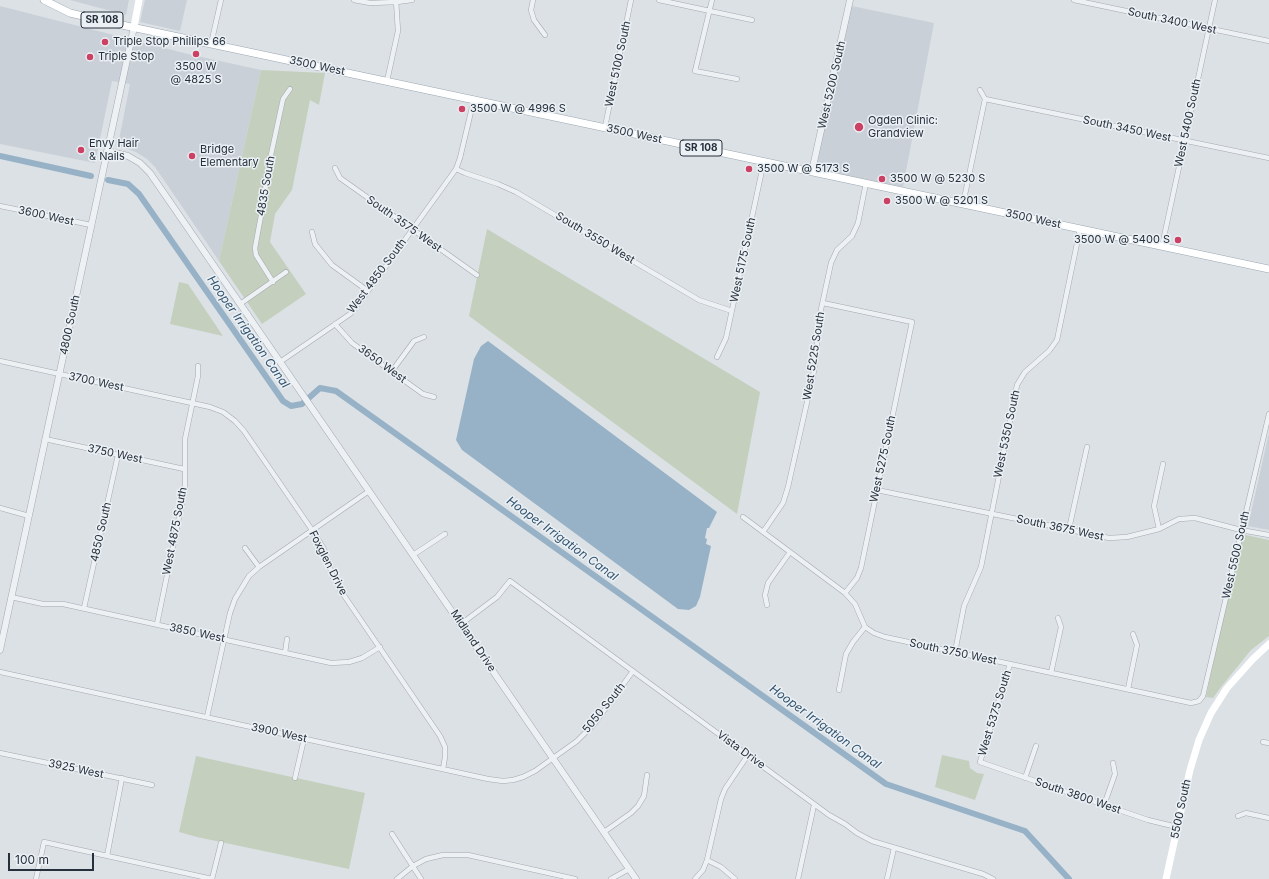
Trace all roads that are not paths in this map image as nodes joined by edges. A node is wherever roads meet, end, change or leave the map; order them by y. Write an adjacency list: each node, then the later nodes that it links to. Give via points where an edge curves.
1 (44, 0): 16 (main road, 3500 West / SR 108, via 70,13)
2 (139, 0): 16 (main road, 4800 South)
3 (221, 0): 20 (street)
4 (354, 0): 13 (street, via 370,3)
5 (412, 0): 13 (street)
6 (533, 0): 18 (street, via 531,10 534,20)
7 (631, 0): 27 (street, West 5100 South)
8 (659, 0): 14 (street)
9 (712, 0): 14 (street)
10 (850, 0): 34 (street, West 5200 South)
11 (1074, 0): 17 (street, South 3400 West)
12 (1215, 0): 17 (street, West 5400 South)
13 (396, 1): 22 (street, via 398,30)
14 (710, 11): 15 (street); 21 (street, via 695,71)
15 (752, 20)
16 (134, 27): 20 (main road, 3500 West / SR 108); 29 (street, 4800 South)
17 (1208, 28): 19 (street, South 3400 West); 28 (street, West 5400 South)
18 (545, 35)
19 (1269, 41)
20 (211, 44): 22 (main road, 3500 West / SR 108)
21 (737, 79)
22 (387, 81): 25 (main road, 3500 West / SR 108)
23 (290, 89): 46 (street, 4835 South, via 283,99 255,248 256,255)
24 (980, 90): 26 (street)
25 (474, 99): 27 (main road, 3500 West / SR 108); 33 (street, West 4850 South)
26 (985, 99): 28 (street, South 3450 West); 36 (street)
27 (605, 127): 31 (main road, 3500 West / SR 108)
28 (1185, 141): 30 (street, South 3450 West); 42 (street, West 5400 South)
29 (107, 151): 38 (street, 4800 South); 49 (street, Midland Drive, via 128,156 150,173)
30 (1269, 158)
31 (764, 161): 34 (main road, 3500 West / SR 108); 50 (street, West 5175 South)
32 (335, 168): 39 (street, South 3575 West, via 340,178)
33 (456, 169): 39 (street, West 4850 South); 50 (street, South 3550 West, via 516,192 699,300)
34 (812, 171): 35 (main road, 3500 West / SR 108)
35 (866, 183): 36 (main road, 3500 West / SR 108); 48 (street, West 5225 South, via 858,223 852,236 837,250 831,263)
36 (963, 204): 40 (main road, 3500 West / SR 108)
37 (0, 206): 38 (street, 3600 West)
38 (91, 225): 58 (street, 4800 South)
39 (412, 229): 45 (street, South 3575 West); 47 (street, West 4850 South)
40 (1080, 229): 42 (main road, 3500 West / SR 108); 70 (street, West 5350 South, via 1057,340 1049,351 1025,372 1017,385)
41 (312, 232): 47 (street, via 315,244 332,265)
42 (1162, 246): 43 (main road, 3500 West / SR 108)
43 (1269, 269)
44 (286, 272): 46 (street)
45 (477, 275)
46 (273, 282): 49 (street)
47 (368, 291): 51 (street, West 4850 South, via 350,314)
48 (823, 303): 67 (street, West 5275 South, via 912,322); 77 (street, West 5225 South, via 814,371 788,487 783,503)
49 (240, 304): 55 (street, Midland Drive)
50 (732, 311): 53 (street, West 5175 South, via 726,338)
51 (335, 324): 55 (street, West 4850 South); 57 (street, 3650 West, via 352,343)
52 (424, 337): 57 (street, via 414,341)
53 (717, 357)
54 (0, 361): 58 (street, 3700 West)
55 (280, 362): 68 (street, Midland Drive)
56 (198, 366): 60 (street, West 4875 South)
57 (392, 371): 59 (street, 3650 West, via 423,394)
58 (60, 374): 60 (street, 3700 West); 62 (street, 4800 South)
59 (434, 397)
60 (193, 403): 66 (street, West 4875 South, via 185,439); 75 (street, Foxglen Drive, via 223,412 244,431)
61 (1269, 414): 76 (street, West 5500 South)
62 (45, 440): 64 (street, 3750 West); 71 (street, 4800 South)
63 (1087, 446): 73 (street)
64 (118, 455): 66 (street, 3750 West); 87 (street, 4850 South)
65 (1163, 464): 74 (street, via 1154,506)
66 (184, 469): 89 (street, West 4875 South, via 185,488)
67 (877, 490): 70 (street, South 3675 West); 84 (street, West 5275 South, via 861,568 857,578)
68 (369, 491): 75 (street); 82 (street, Midland Drive)
69 (0, 508): 71 (street)
70 (991, 513): 73 (street, South 3675 West); 98 (street, West 5350 South, via 981,567 964,606)
71 (29, 516): 85 (street, 4800 South)
72 (743, 517): 77 (street)
73 (1069, 529): 74 (street, South 3675 West, via 1109,538 1127,538)
74 (1160, 529): 76 (street, South 3675 West, via 1179,519 1195,518)
75 (312, 530): 83 (street); 96 (street, Foxglen Drive, via 324,549 336,583)
76 (1241, 530): 79 (street, South 3675 West); 106 (street, West 5500 South)
77 (763, 532): 81 (street)
78 (445, 534): 82 (street)
79 (1269, 535)
80 (245, 548): 83 (street)
81 (790, 552): 84 (street); 86 (street, via 768,583 765,595)
82 (413, 555): 90 (street, Midland Drive)
83 (259, 566): 93 (street, via 249,576 235,599)
84 (845, 593): 91 (street, via 855,604)
85 (11, 597): 87 (street, 3850 West, via 43,604); 97 (street, 4800 South)
86 (767, 605)
87 (84, 608): 89 (street, 3850 West)
88 (1058, 618): 103 (street, via 1061,627)
89 (157, 624): 93 (street, 3850 West)
90 (460, 624): 101 (street, Vista Drive, via 497,597 510,581); 114 (street, Midland Drive)
91 (866, 627): 98 (street, South 3750 West, via 885,637); 105 (street, via 846,654)
92 (1133, 634): 104 (street, via 1136,645)
93 (225, 639): 99 (street, 3850 West); 107 (street)
94 (287, 639): 99 (street)
95 (1269, 644): 127 (main road, 5500 South, via 1227,688 1211,714 1198,740)
96 (380, 647): 99 (street, 3850 West, via 362,658 349,662 331,663); 117 (street, Foxglen Drive, via 440,736 445,747)
97 (0, 650)
98 (955, 652): 100 (street, South 3750 West)
99 (285, 653)
100 (1010, 664): 103 (street, South 3750 West); 115 (street, West 5375 South)
101 (633, 671): 113 (street, Vista Drive); 114 (street, 5050 South, via 595,723 577,741)
102 (0, 672): 107 (street, 3900 West)
103 (1051, 673): 104 (street, South 3750 West)
104 (1128, 689): 106 (street, South 3750 West, via 1191,703 1199,701)
105 (839, 690)
106 (1203, 696)
107 (207, 717): 108 (street, 3900 West)
108 (304, 739): 117 (street, 3900 West); 120 (street)
109 (1263, 742): 110 (street)
110 (1269, 743)
111 (1036, 746): 121 (street)
112 (0, 753): 119 (street, 3925 West)
113 (748, 755): 123 (street, Vista Drive); 133 (street, via 725,788)
114 (553, 758): 117 (street, 3900 West, via 523,777 503,781); 128 (street, Midland Drive)
115 (980, 762): 121 (street, South 3800 West)
116 (1113, 763): 124 (street, via 1115,774)
117 (443, 769)
118 (647, 775): 128 (street, via 644,796 638,806)
119 (122, 778): 122 (street, 3925 West); 132 (street)
120 (295, 778)
121 (1025, 778): 124 (street, South 3800 West)
122 (152, 784)
123 (814, 805): 131 (street, Vista Drive, via 857,833); 147 (street)
124 (1104, 805): 127 (street, South 3800 West)
125 (1238, 816): 126 (street, via 1246,813)
126 (1269, 818)
127 (1177, 827): 150 (main road, 5500 South)
128 (604, 832): 135 (street, Midland Drive)
129 (392, 834): 134 (street)
130 (221, 843): 138 (street)
131 (894, 848): 148 (street); 149 (street, Vista Drive)
132 (107, 856): 137 (street, via 44,842); 138 (street)
133 (707, 860): 145 (street); 146 (street, via 721,867)
134 (413, 866): 136 (street, via 426,859 444,855 468,855); 139 (street); 140 (street)
135 (629, 869): 143 (street); 144 (street, Midland Drive)
136 (548, 873): 141 (street); 142 (street)
137 (36, 879)
138 (212, 879)
139 (398, 879)
140 (421, 879)
141 (547, 879)
142 (575, 879)
143 (611, 879)
144 (636, 879)
145 (695, 879)
146 (735, 879)
147 (798, 879)
148 (887, 879)
149 (993, 879)
150 (1166, 879)

